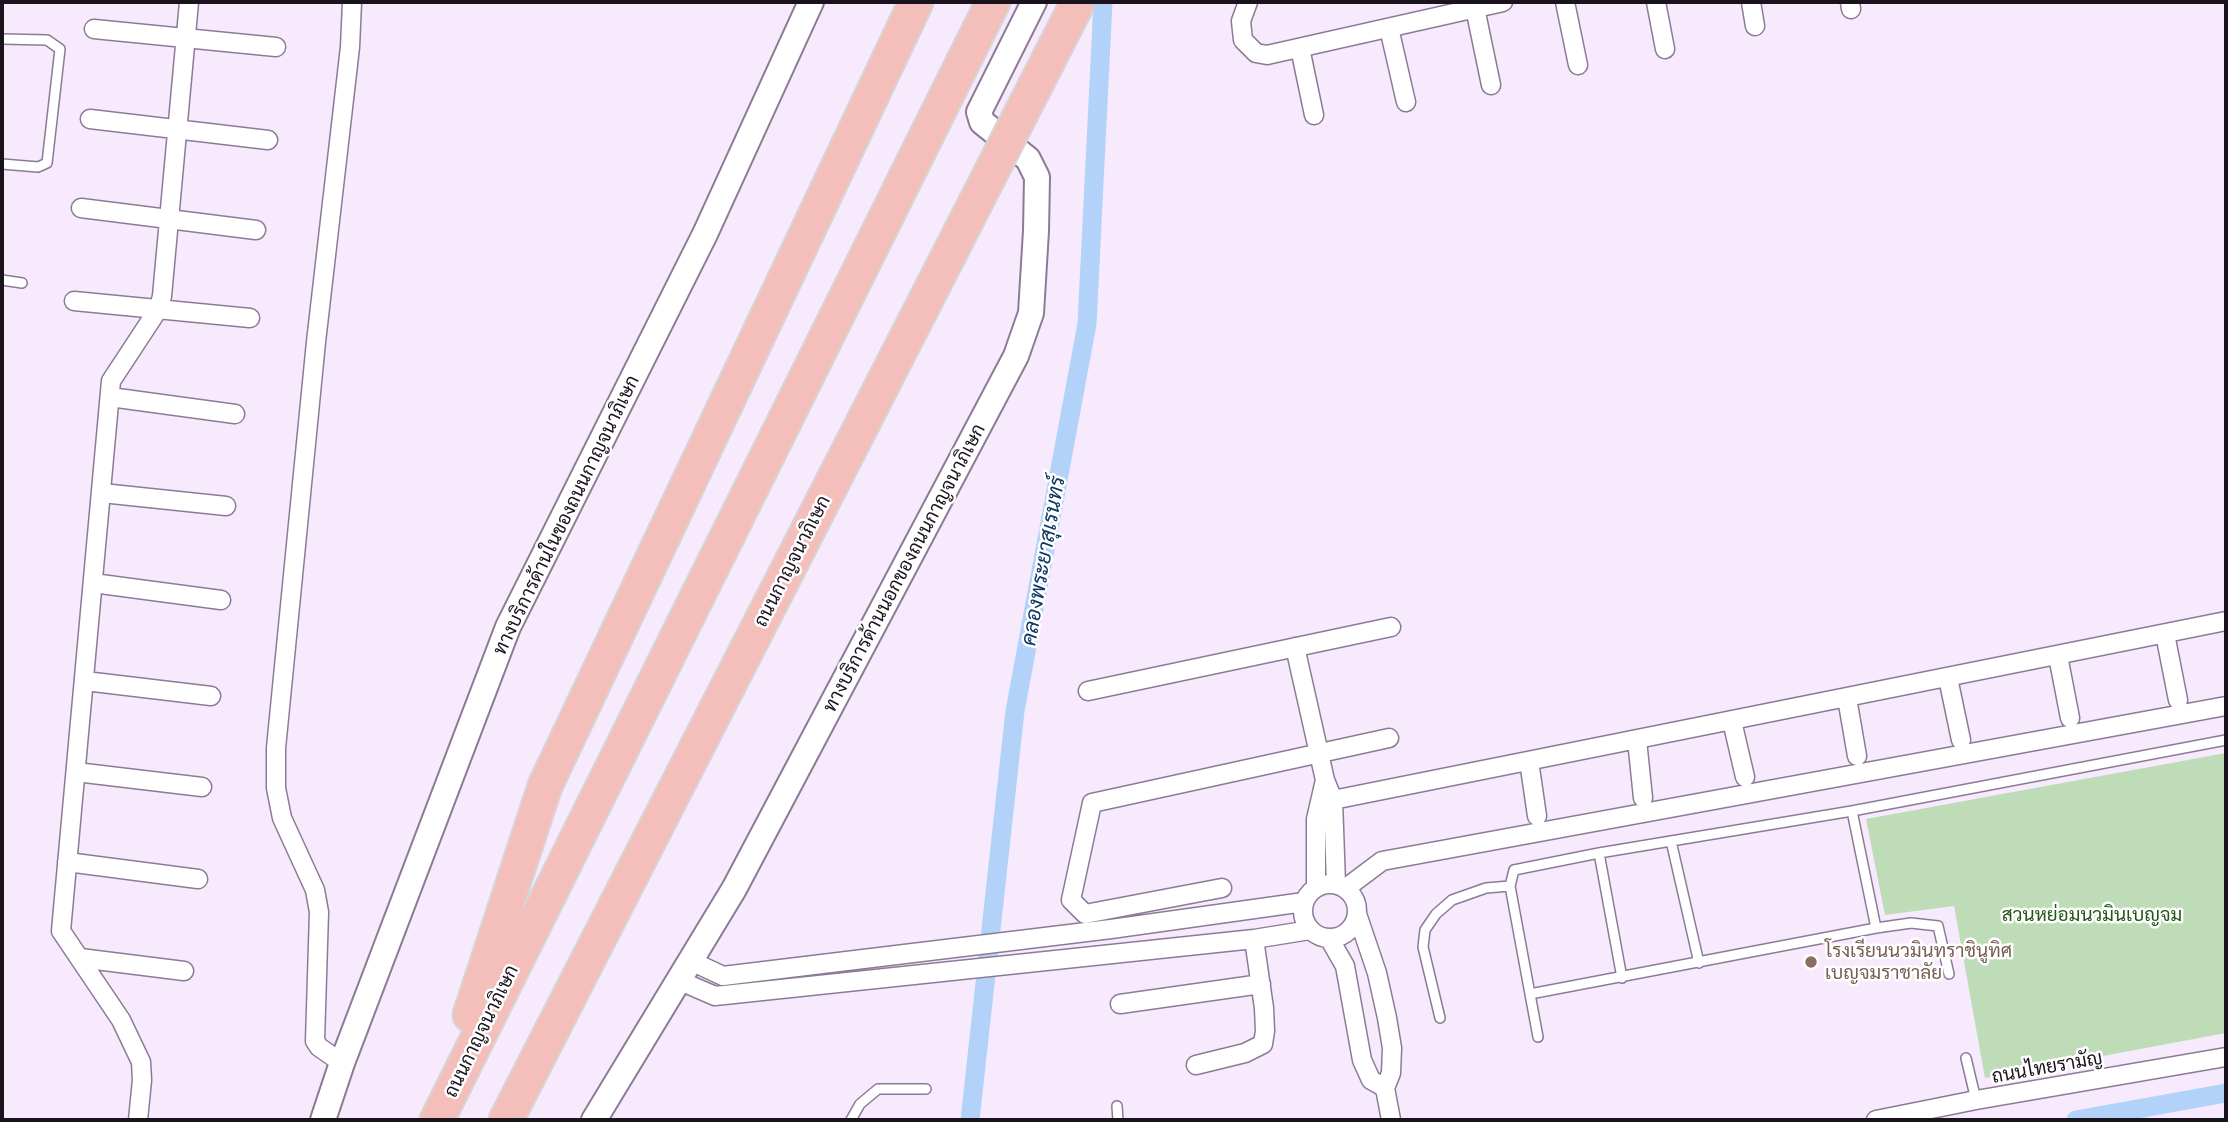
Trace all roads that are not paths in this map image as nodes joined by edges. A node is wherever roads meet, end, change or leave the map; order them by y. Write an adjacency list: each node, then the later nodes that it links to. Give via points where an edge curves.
1 (189, 2): 18 (street)
2 (352, 2): 104 (street, via 276,761 282,818 315,890 319,912 315,1041)
3 (811, 2): 104 (main road, ทางบริการด้านในของถนนกาญจนาภิเษก, via 705,234 508,627)
4 (916, 2): 112 (highway, via 545,786)
5 (993, 2): 112 (highway, ถนนกาญจนาภิเษก)
6 (1034, 2): 93 (main road, ทางบริการด้านนอกของถนนกาญจนาภิเษก, via 979,113 982,122 1028,159 1037,177 1031,313 1016,356 734,889)
7 (1078, 2): 113 (highway, ถนนกาญจนาภิเษก, bridge)
8 (1248, 2): 20 (street, via 1241,21 1248,47 1267,55)
9 (1503, 2): 13 (street)
10 (1566, 2): 22 (street)
11 (1656, 2): 21 (street)
12 (1751, 2): 14 (street)
13 (1475, 8): 15 (street); 23 (street)
14 (1755, 26)
15 (1389, 28): 20 (street); 24 (street)
16 (94, 29): 18 (street)
17 (2, 39): 29 (lane, via 47,40 60,49 47,163)
18 (186, 40): 19 (street); 27 (street)
19 (276, 47)
20 (1300, 48): 25 (street)
21 (1665, 49)
22 (1578, 65)
23 (1491, 85)
24 (1406, 102)
25 (1314, 115)
26 (90, 119): 27 (street)
27 (178, 129): 28 (street); 31 (street)
28 (268, 140)
29 (2, 164)
30 (81, 208): 31 (street)
31 (169, 219): 32 (street); 36 (street)
32 (256, 230)
33 (2, 280): 34 (lane)
34 (22, 283)
35 (74, 301): 36 (street)
36 (159, 308): 37 (street); 38 (street, via 111,381)
37 (250, 318)
38 (110, 397): 39 (street); 40 (street)
39 (235, 414)
40 (102, 493): 41 (street); 42 (street)
41 (226, 506)
42 (93, 583): 43 (street); 50 (street)
43 (221, 600)
44 (2226, 621): 46 (street)
45 (1391, 627): 47 (street)
46 (2165, 634): 48 (street); 54 (street)
47 (1294, 647): 51 (street); 62 (street)
48 (2057, 656): 49 (street); 56 (street)
49 (1948, 678): 53 (street); 60 (street)
50 (85, 681): 52 (street); 65 (street)
51 (1088, 691)
52 (211, 696)
53 (1847, 698): 57 (street); 63 (street)
54 (2178, 700)
55 (2226, 706): 77 (street, via 1382,861)
56 (2070, 718)
57 (1732, 721): 59 (street); 66 (street)
58 (1389, 738): 62 (street)
59 (1637, 740): 64 (street); 69 (street)
60 (1961, 740)
61 (2226, 740): 71 (lane)
62 (1319, 753): 67 (street); 80 (street, via 1092,803 1071,900 1085,914)
63 (1857, 756)
64 (1529, 761): 70 (street); 72 (street)
65 (76, 772): 68 (street); 75 (street)
66 (1745, 777)
67 (1325, 780): 70 (street); 79 (street, via 1317,819)
68 (202, 787)
69 (1643, 798)
70 (1334, 800): 77 (street)
71 (1852, 811): 73 (lane); 83 (lane)
72 (1537, 816)
73 (1671, 841): 74 (lane); 91 (lane)
74 (1599, 853): 78 (lane, via 1514,870); 95 (lane)
75 (68, 862): 76 (street); 89 (street, via 61,931)
76 (198, 879)
77 (1341, 886): 79 (street); 82 (street, via 1355,900)
78 (1510, 886): 98 (lane); 100 (lane, via 1486,888 1451,900 1425,930 1423,947)
79 (1317, 887): 81 (street)
80 (1222, 888)
81 (1304, 902): 84 (street); 85 (street, via 1303,917)
82 (1357, 914): 86 (street, via 1350,929); 106 (street, via 1377,973 1392,1048)
83 (1876, 928): 91 (lane); 94 (lane, via 1911,923 1938,926)
84 (1111, 929): 88 (street); 90 (street)
85 (1310, 930): 86 (street); 87 (street)
86 (1329, 938): 106 (street, via 1345,967 1362,1060 1371,1080)
87 (1254, 939): 88 (street); 97 (street)
88 (1113, 954): 96 (street)
89 (80, 958): 92 (street); 110 (street, via 121,1020 141,1062)
90 (864, 960): 93 (street, via 723,976); 96 (street)
91 (1699, 964): 95 (lane)
92 (184, 971)
93 (685, 971): 96 (street, via 715,996); 114 (main road, ทางบริการด้านนอกของถนนกาญจนาภิเษก)
94 (1949, 974)
95 (1622, 978): 98 (lane)
96 (864, 981)
97 (1261, 984): 99 (street); 105 (street, via 1263,1044)
98 (1530, 994): 101 (lane)
99 (1120, 1004)
100 (1440, 1018)
101 (1538, 1037)
102 (2226, 1057): 108 (street, ถนนไทยรามัญ)
103 (1966, 1058): 108 (lane)
104 (342, 1063): 111 (main road, ทางบริการด้านในของถนนกาญจนาภิเษก)
105 (1196, 1065)
106 (1385, 1088): 117 (street)
107 (926, 1089): 115 (lane, via 878,1089 860,1104)
108 (1976, 1100): 118 (street, ถนนไทยรามัญ)
109 (1117, 1106): 116 (lane)
110 (138, 1120)
111 (323, 1120)
112 (436, 1120)
113 (506, 1120)
114 (594, 1120)
115 (851, 1120)
116 (1118, 1120)
117 (1391, 1120)
118 (1876, 1120)

